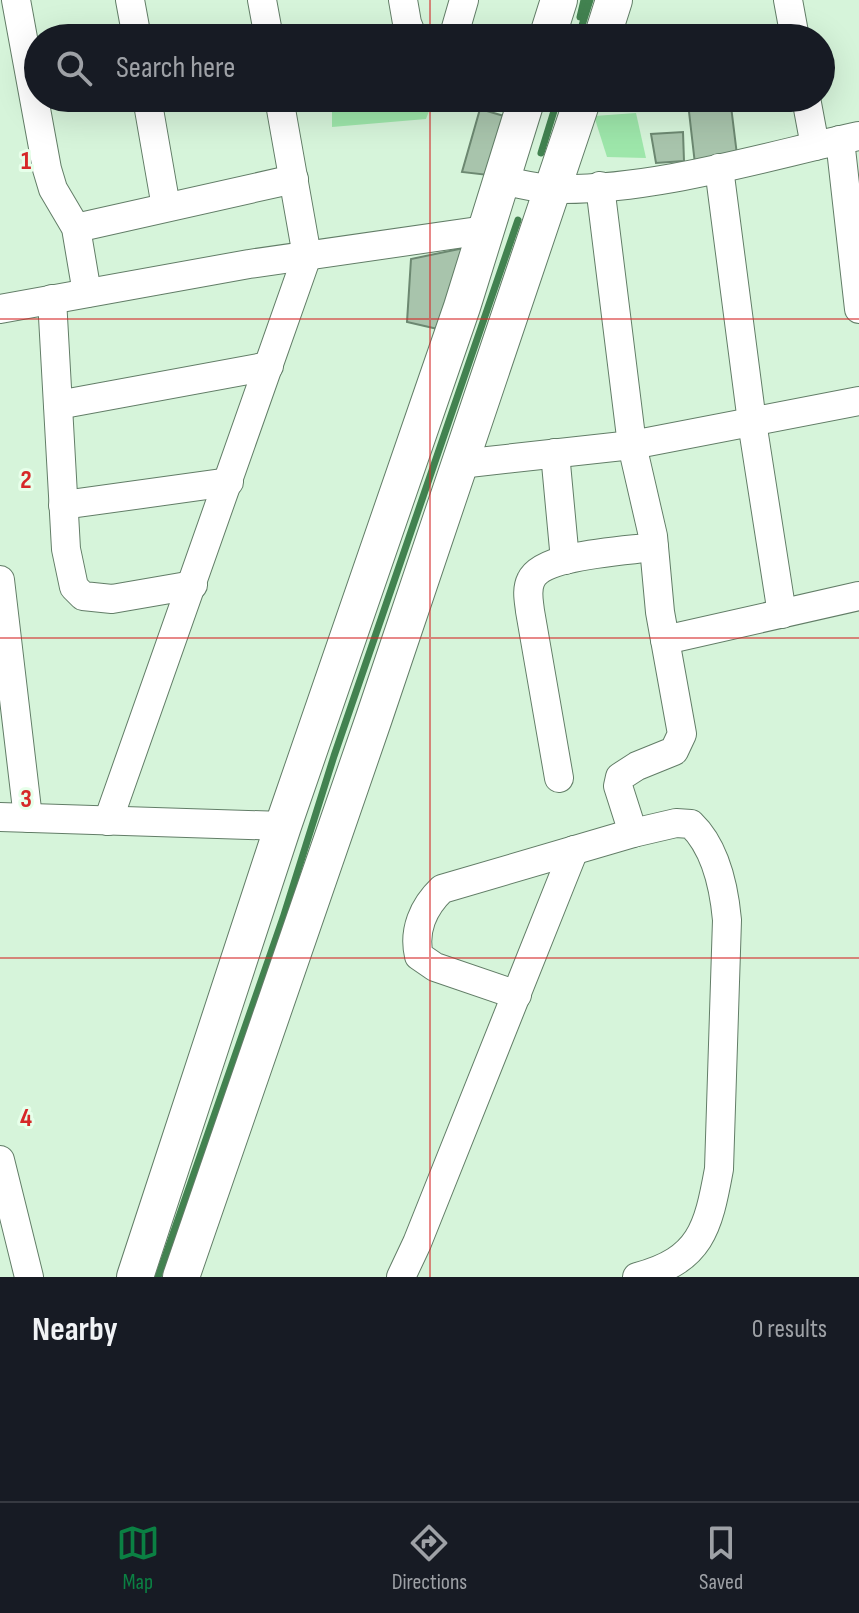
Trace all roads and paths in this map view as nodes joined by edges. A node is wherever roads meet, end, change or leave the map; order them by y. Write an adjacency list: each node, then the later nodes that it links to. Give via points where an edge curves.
1 (16, 0): 16 (street)
2 (130, 0): 9 (street)
3 (262, 0): 10 (street)
4 (403, 0): 11 (street)
5 (464, 0): 12 (street)
6 (559, 0): 13 (street)
7 (788, 0): 15 (street)
8 (620, 1): 14 (street)
9 (134, 24)
10 (266, 24)
11 (407, 24)
12 (457, 24)
13 (551, 24)
14 (609, 24)
15 (792, 24)
16 (24, 44)
17 (37, 112): 30 (street, via 53,189)
18 (149, 112): 29 (street)
19 (282, 112): 25 (street)
20 (522, 112): 26 (street)
21 (578, 112): 28 (street)
22 (816, 112): 23 (street)
23 (838, 141): 24 (street); 36 (street)
24 (719, 168): 27 (street); 40 (street)
25 (294, 179): 29 (street); 32 (street)
26 (500, 180): 28 (street); 31 (street)
27 (600, 186): 28 (street); 41 (street)
28 (553, 189): 43 (street)
29 (166, 207): 30 (street)
30 (76, 228): 33 (street)
31 (485, 230): 32 (street); 57 (street)
32 (307, 256): 33 (street); 37 (street)
33 (87, 293): 34 (street)
34 (52, 299): 35 (street); 39 (street)
35 (0, 309)
36 (859, 309)
37 (269, 366): 39 (street); 44 (street)
38 (859, 401): 40 (street)
39 (58, 405): 45 (street)
40 (752, 422): 41 (street); 51 (street)
41 (632, 445): 42 (street); 46 (street)
42 (555, 453): 43 (street); 47 (street)
43 (460, 464): 64 (street)
44 (229, 482): 45 (street); 48 (street)
45 (63, 505): 48 (street, via 74,587 83,596 112,599)
46 (654, 547): 47 (street); 52 (street)
47 (565, 560): 53 (street, via 546,565 531,577 528,591)
48 (193, 585): 56 (street)
49 (1, 595): 55 (street)
50 (859, 596): 51 (street)
51 (782, 614): 52 (street)
52 (665, 640): 58 (street, via 682,734 674,751 620,777)
53 (559, 778)
54 (0, 817): 55 (street)
55 (28, 818): 56 (street)
56 (108, 821): 57 (street)
57 (283, 826): 63 (street)
58 (633, 833): 59 (street); 66 (street, via 691,824 714,861 725,892 727,920 714,1200 700,1237 684,1258)
59 (574, 850): 60 (street); 60 (street, via 442,889 421,920 415,940 419,956 435,967)
60 (517, 995): 65 (street)
61 (0, 1160): 62 (street)
62 (29, 1277)
63 (135, 1277)
64 (181, 1277)
65 (401, 1277)
66 (637, 1277)

